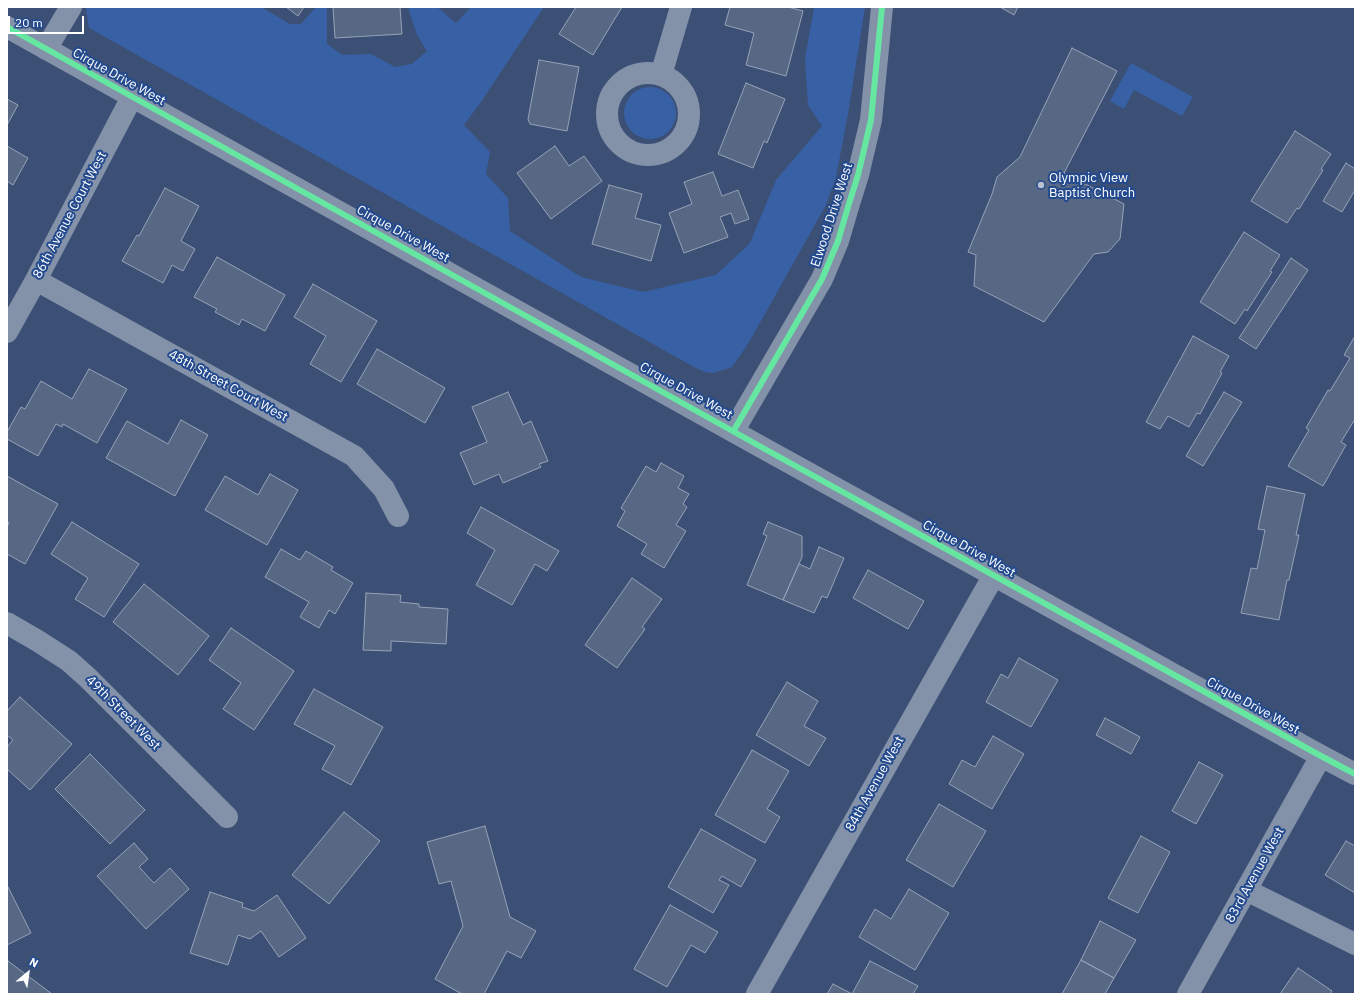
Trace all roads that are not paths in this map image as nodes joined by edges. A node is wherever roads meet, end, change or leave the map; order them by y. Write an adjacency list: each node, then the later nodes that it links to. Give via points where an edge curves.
1 (71, 7): 5 (street)
2 (681, 7): 6 (street)
3 (882, 7): 10 (street, Elwood Drive West, via 871,120 838,241 822,279)
4 (7, 27): 5 (street, Cirque Drive West)
5 (46, 49): 7 (street, Cirque Drive West)
6 (662, 75)
7 (132, 97): 8 (street, 86th Avenue Court West); 10 (street, Cirque Drive West)
8 (36, 280): 9 (street, 86th Avenue Court West); 11 (street, 48th Street Court West, via 354,456 384,489)
9 (7, 332)
10 (734, 430): 12 (street, Cirque Drive West)
11 (398, 516)
12 (994, 575): 14 (street, Cirque Drive West); 19 (street, 84th Avenue West)
13 (7, 623): 16 (street, 49th Street West, via 68,661 83,674)
14 (1321, 756): 15 (street, Cirque Drive West); 17 (street, 83rd Avenue West)
15 (1355, 774)
16 (227, 817)
17 (1246, 890): 18 (street); 20 (street, 83rd Avenue West)
18 (1355, 944)
19 (757, 994)
20 (1188, 994)

